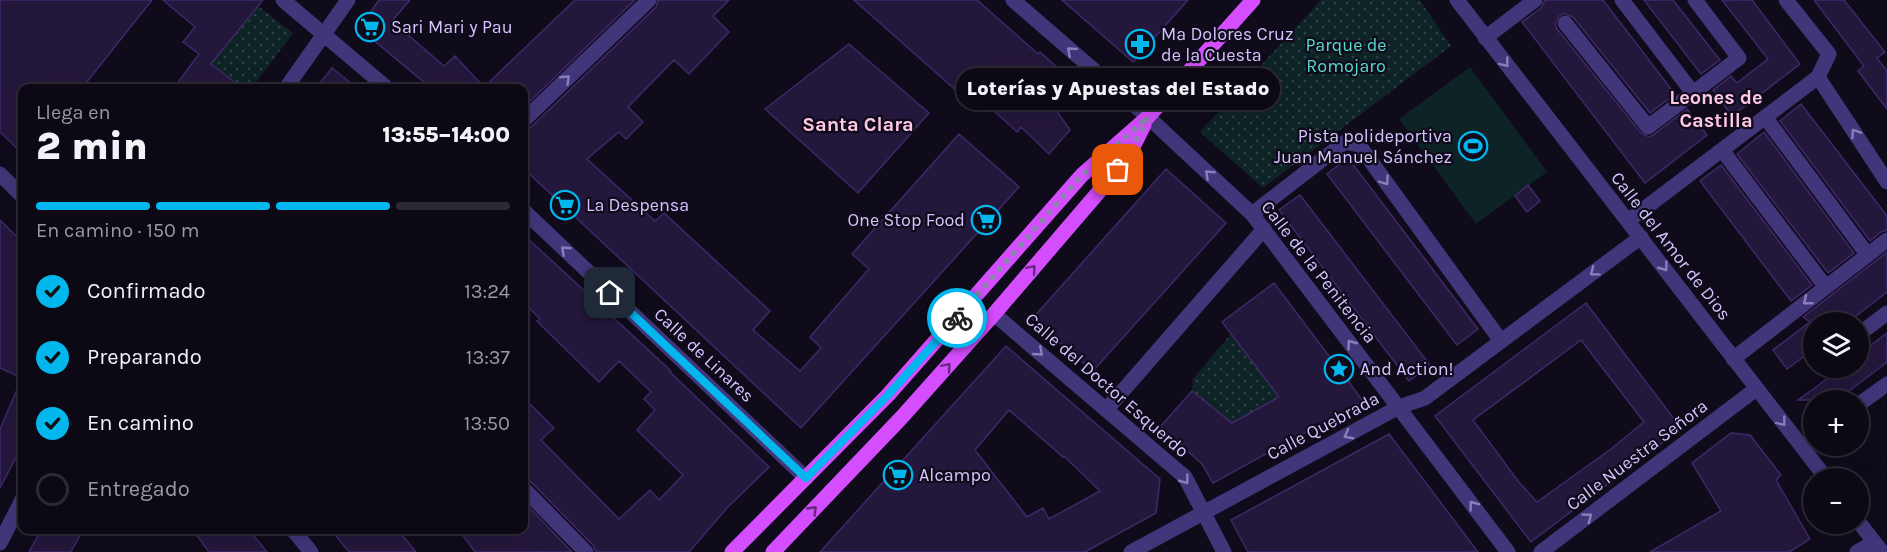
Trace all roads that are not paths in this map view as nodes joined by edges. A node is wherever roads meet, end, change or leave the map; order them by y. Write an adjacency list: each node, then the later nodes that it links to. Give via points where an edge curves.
1 (283, 0): 12 (street)
2 (348, 0): 12 (street)
3 (649, 0): 18 (street, one-way to 3)
4 (1013, 0): 19 (street, Calle de la Penitencia, one-way to 4)
5 (1253, 0): 19 (main road)
6 (1457, 0): 13 (street, Calle del Amor de Dios)
7 (1535, 0): 13 (street)
8 (1622, 0): 17 (street)
9 (1695, 0): 17 (street, via 1739,58)
10 (1786, 0): 14 (street, via 1829,54)
11 (1565, 23): 17 (street, via 1648,127)
12 (325, 35): 15 (street); 16 (street)
13 (1485, 38): 27 (street, Calle del Amor de Dios, one-way to 27)
14 (1818, 77): 20 (street); 23 (street, one-way to 14)
15 (289, 84)
16 (382, 84)
17 (1693, 93)
18 (528, 116)
19 (1148, 117): 25 (street, Calle de la Penitencia, one-way to 19); 34 (main road, one-way to 19, via 1127,159); 44 (main road, via 1082,175 888,395)
20 (1765, 117): 21 (street); 31 (street)
21 (1722, 150): 27 (street); 32 (street)
22 (0, 174): 24 (street)
23 (1887, 182)
24 (18, 192)
25 (1252, 214): 28 (street, Calle de la Penitencia); 36 (street, one-way to 36, via 1345,142 1359,145)
26 (528, 215): 44 (street, Calle de Linares, one-way to 26)
27 (1628, 221): 29 (street, Calle del Amor de Dios)
28 (1264, 229): 41 (street, Calle de la Penitencia, one-way to 28); 42 (street)
29 (1641, 237): 36 (street, Calle Quebrada, one-way to 36); 37 (street, Calle del Amor de Dios, one-way to 37)
30 (1887, 240): 31 (street)
31 (1867, 254): 32 (street)
32 (1825, 286): 37 (street, one-way to 37)
33 (1887, 313): 35 (street)
34 (994, 314): 42 (street, Calle del Doctor Esquerdo, one-way to 42); 55 (main road, one-way to 34)
35 (1869, 327)
36 (1501, 341): 41 (street, Calle Quebrada, via 1425,398)
37 (1733, 359): 39 (street, Calle del Amor de Dios)
38 (1887, 384): 40 (street)
39 (1756, 388): 43 (street, Calle del Amor de Dios, one-way to 43); 59 (street, Calle Nuestra Señora, one-way to 39)
40 (1869, 397)
41 (1399, 407): 47 (street, Calle Quebrada, one-way to 47); 58 (street, Calle de la Penitencia, one-way to 41)
42 (1106, 410): 47 (street, Calle del Doctor Esquerdo, one-way to 47, via 1185,477)
43 (1803, 438)
44 (806, 478): 54 (main road)
45 (528, 493): 53 (street)
46 (18, 508): 50 (street)
47 (1204, 513): 56 (street, Calle Quebrada); 57 (street, Calle del Doctor Esquerdo)
48 (296, 534): 52 (street)
49 (1868, 534): 51 (street)
50 (0, 543)
51 (1878, 547): 60 (street)
52 (311, 552)
53 (586, 552)
54 (732, 552)
55 (773, 552)
56 (1131, 552)
57 (1224, 552)
58 (1508, 552)
59 (1541, 552)
60 (1857, 552)

